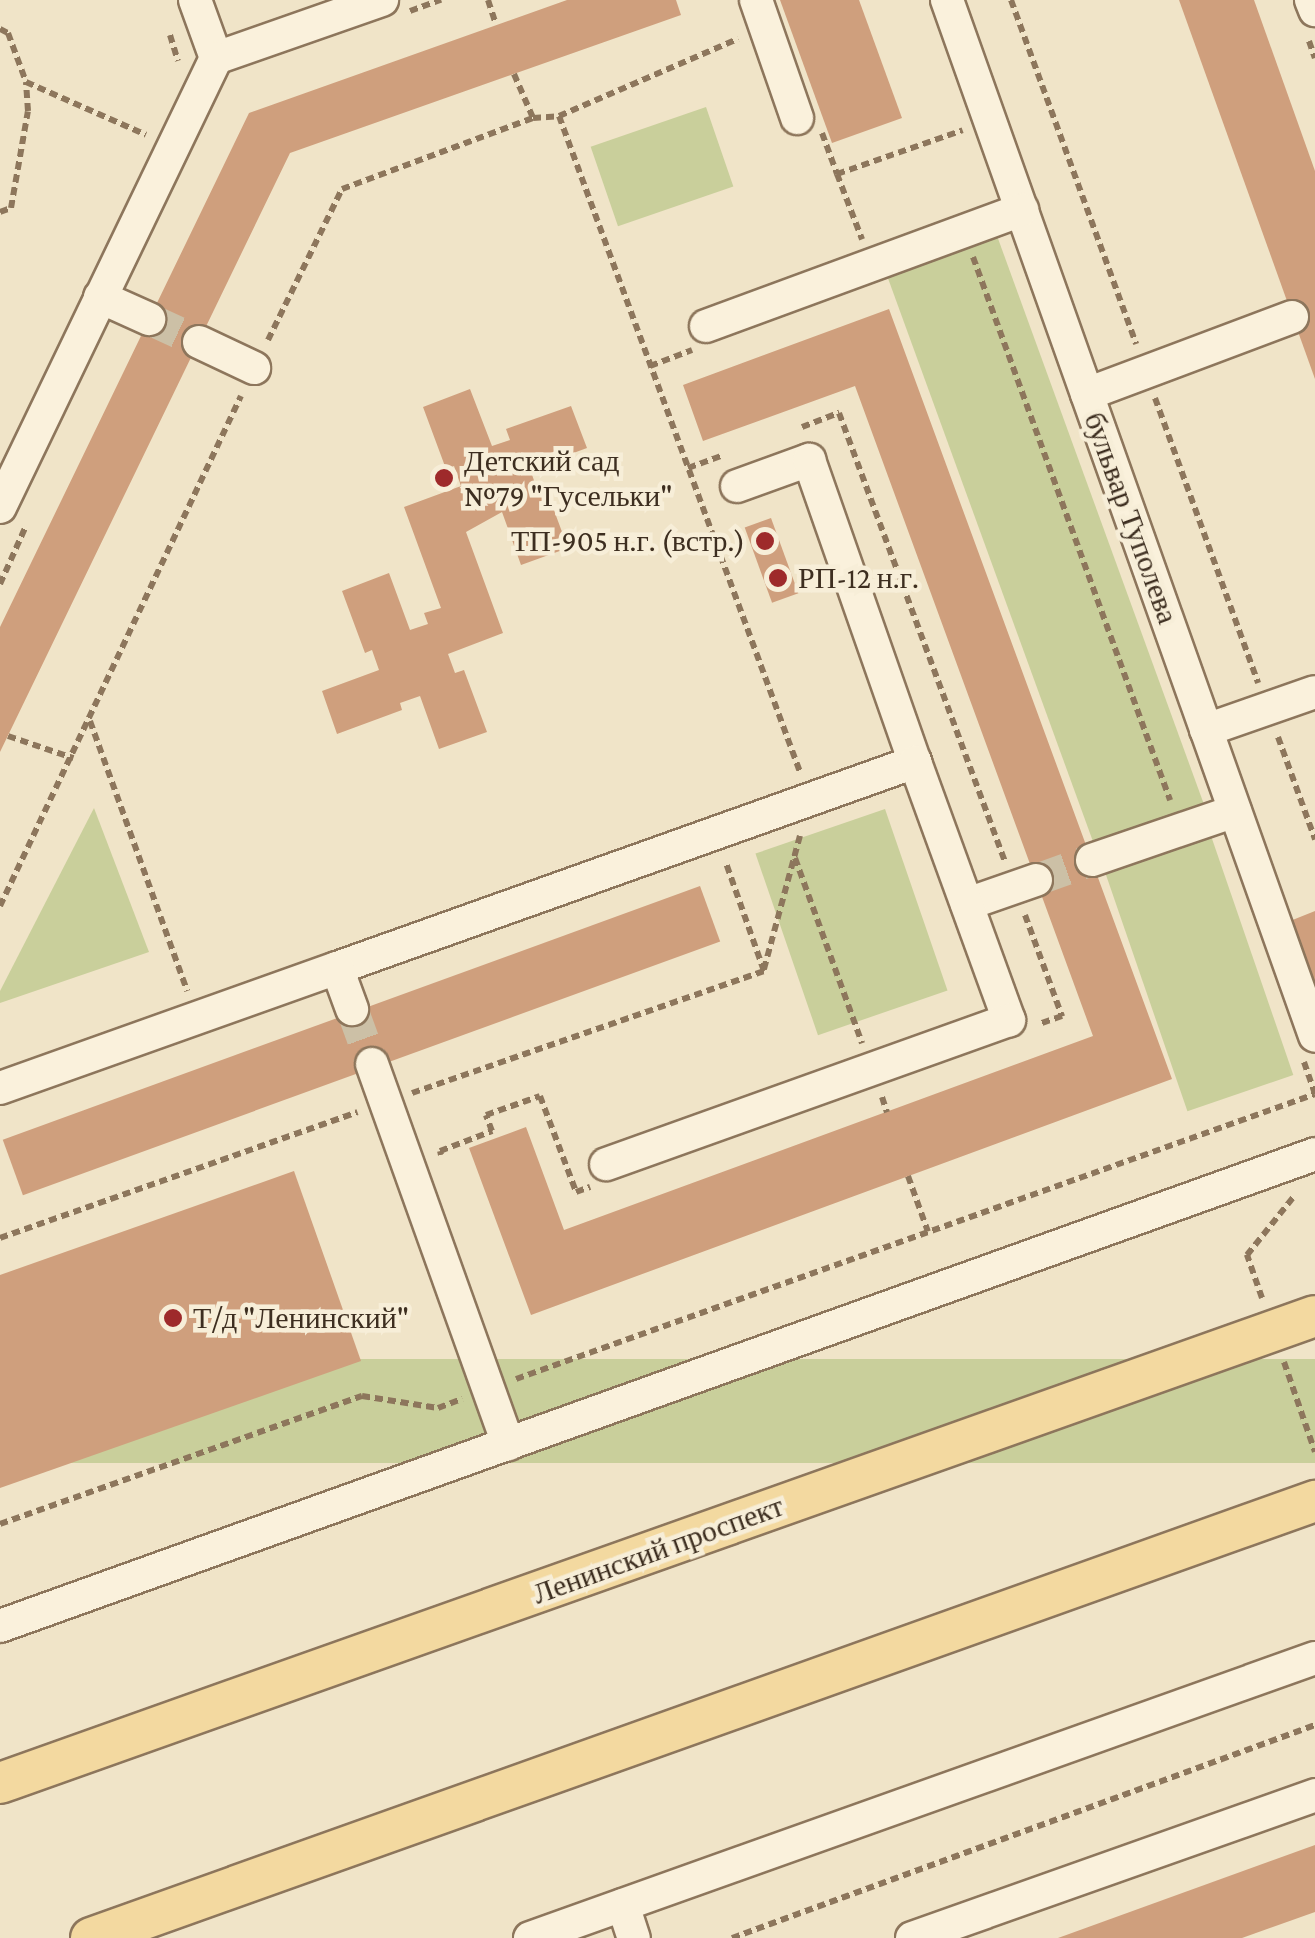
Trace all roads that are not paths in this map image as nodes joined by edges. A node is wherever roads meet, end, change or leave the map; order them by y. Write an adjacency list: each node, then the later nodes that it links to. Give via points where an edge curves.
1 (195, 0): 7 (street)
2 (382, 0): 7 (street)
3 (947, 0): 9 (street, бульвар Туполева)
4 (1312, 0): 5 (street)
5 (1315, 10)
6 (760, 14): 8 (street)
7 (216, 58): 10 (street)
8 (808, 121)
9 (1022, 210): 13 (street); 16 (street, бульвар Туполева)
10 (100, 297): 12 (street); 18 (street)
11 (1292, 317): 16 (street)
12 (149, 319)
13 (706, 326)
14 (198, 342): 15 (street)
15 (254, 368)
16 (1087, 394): 20 (street, бульвар Туполева)
17 (738, 486): 21 (street, via 809,460)
18 (0, 507)
19 (1315, 692): 20 (street)
20 (1206, 730): 22 (street, бульвар Туполева)
21 (915, 762): 25 (street); 26 (street)
22 (1235, 811): 23 (street); 28 (street, бульвар Туполева)
23 (1092, 860)
24 (1026, 884): 25 (street)
25 (967, 904): 32 (street, via 1010,1020)
26 (337, 968): 27 (street); 30 (street)
27 (352, 1008)
28 (1315, 1036)
29 (372, 1064): 34 (street)
30 (0, 1088)
31 (1315, 1154): 34 (street)
32 (600, 1175)
33 (1315, 1316): 38 (main road, Ленинский проспект)
34 (508, 1444): 36 (street)
35 (1315, 1501): 41 (main road)
36 (0, 1626)
37 (1315, 1658): 40 (street)
38 (0, 1783)
39 (1315, 1795): 44 (street)
40 (622, 1905): 42 (street); 43 (street)
41 (91, 1938)
42 (530, 1938)
43 (634, 1938)
44 (912, 1938)

